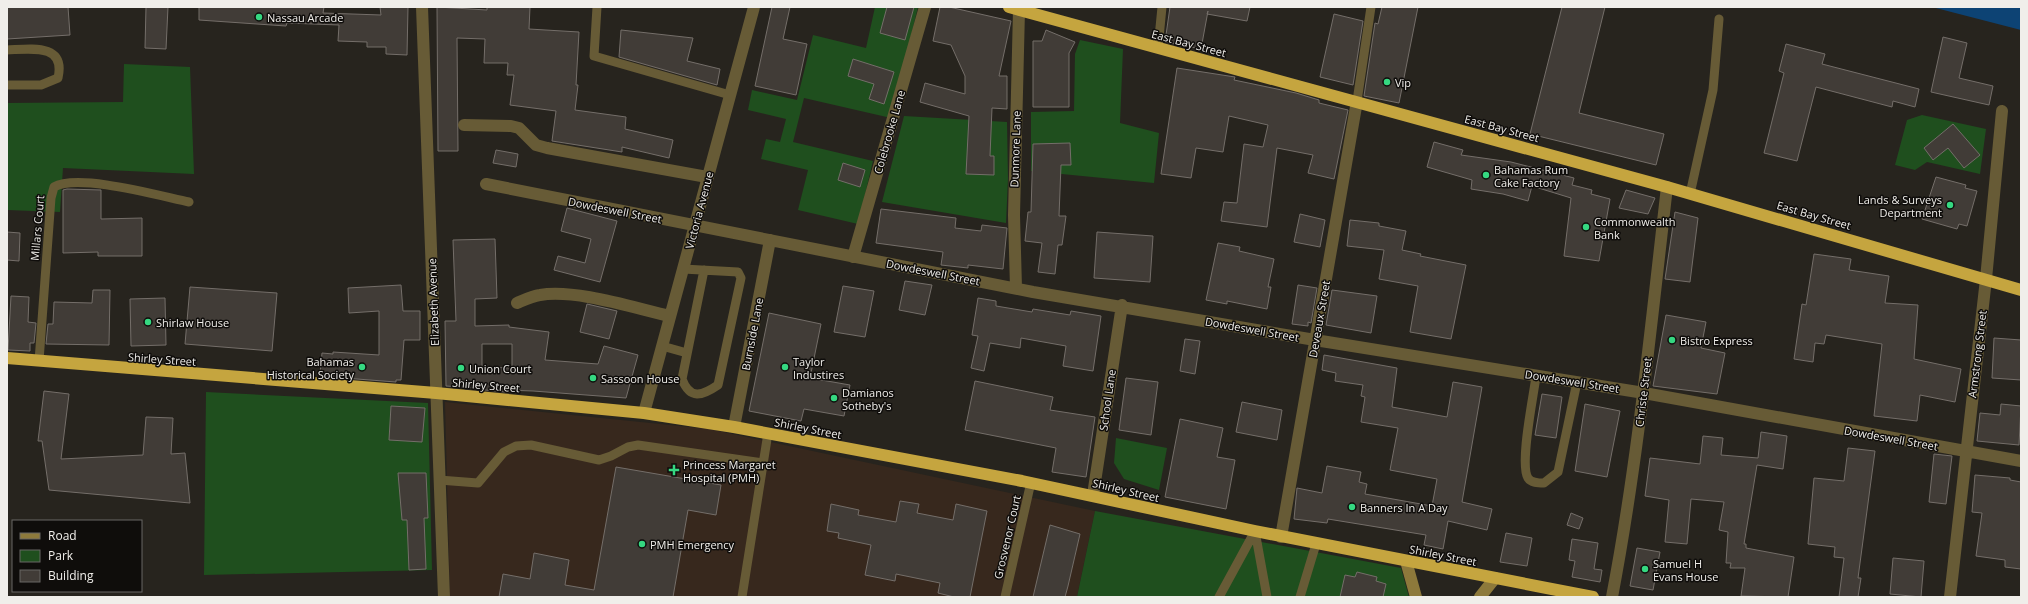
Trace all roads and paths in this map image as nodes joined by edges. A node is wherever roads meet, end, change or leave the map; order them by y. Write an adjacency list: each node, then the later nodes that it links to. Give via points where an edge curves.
1 (422, 7): 39 (street, Elizabeth Avenue)
2 (597, 7): 12 (lane, via 594,56)
3 (754, 7): 12 (street, Victoria Avenue)
4 (925, 7): 23 (street, Colebrooke Lane)
5 (1162, 7): 9 (lane)
6 (1371, 7): 13 (lane)
7 (1014, 8): 9 (highway, East Bay Street); 27 (street, Dunmore Lane)
8 (1718, 19): 19 (lane, via 1713,90)
9 (1158, 48): 13 (highway, East Bay Street)
10 (7, 50): 11 (lane, via 41,50 53,54 58,58 60,68 58,78 41,85)
11 (7, 85)
12 (730, 95): 16 (street, Victoria Avenue)
13 (1358, 101): 18 (highway, East Bay Street); 32 (street, Deveaux Street)
14 (2002, 111): 26 (street, Armstrong Street)
15 (464, 124): 16 (street, via 511,126 519,128 536,145 547,148)
16 (707, 177): 21 (street, Victoria Avenue)
17 (486, 184): 21 (street, Dowdeswell Street)
18 (1667, 187): 19 (highway, East Bay Street); 40 (street, Christe Street)
19 (1690, 194): 26 (highway, East Bay Street)
20 (189, 202): 36 (lane, Millars Court, via 98,184 73,182 54,187 51,198)
21 (694, 226): 22 (street, Dowdeswell Street); 24 (street, Victoria Avenue)
22 (770, 240): 23 (street, Dowdeswell Street); 42 (street, Burnside Lane)
23 (853, 257): 27 (street, Dowdeswell Street)
24 (683, 269): 25 (lane); 31 (street, Victoria Avenue)
25 (704, 270): 34 (lane); 34 (lane, via 738,272 741,278 718,384 705,394 692,393 686,389 682,379)
26 (1986, 280): 28 (highway, East Bay Street); 44 (street, Armstrong Street)
27 (1016, 288): 30 (street, Dowdeswell Street)
28 (2021, 290)
29 (517, 303): 31 (street, via 538,295 559,293)
30 (1122, 306): 32 (street, Dowdeswell Street); 49 (street, School Lane)
31 (670, 316): 33 (street, Victoria Avenue)
32 (1315, 340): 37 (street, Dowdeswell Street); 51 (street, Deveaux Street)
33 (662, 346): 34 (lane); 41 (street, Victoria Avenue)
34 (687, 353)
35 (7, 358): 36 (highway, Shirley Street)
36 (39, 361): 39 (highway, Shirley Street)
37 (1536, 376): 38 (street, Dowdeswell Street); 38 (lane, via 1525,470 1528,478 1534,483 1544,483 1558,472)
38 (1577, 382): 40 (street, Dowdeswell Street)
39 (436, 393): 41 (highway, Shirley Street); 47 (street, Elizabeth Avenue)
40 (1644, 393): 44 (street, Dowdeswell Street); 64 (street, Christe Street)
41 (644, 413): 42 (highway, Shirley Street)
42 (734, 427): 43 (highway, Shirley Street)
43 (768, 433): 46 (lane); 48 (highway, Shirley Street)
44 (1966, 451): 45 (street, Dowdeswell Street); 65 (street, Armstrong Street)
45 (2021, 461)
46 (764, 463): 47 (lane, via 649,445 628,446 599,460 531,445 516,446 504,452 478,483); 56 (lane)
47 (439, 480): 55 (street, Elizabeth Avenue)
48 (1031, 482): 49 (highway, Shirley Street); 57 (lane, Grosvenor Court)
49 (1093, 496): 50 (highway, Shirley Street)
50 (1255, 532): 51 (highway, Shirley Street); 58 (lane); 59 (lane)
51 (1281, 537): 52 (highway, Shirley Street)
52 (1316, 544): 53 (highway, Shirley Street); 60 (lane)
53 (1406, 561): 54 (highway, Shirley Street); 61 (street)
54 (1495, 578): 62 (street); 63 (highway, Shirley Street)
55 (444, 597)
56 (742, 597)
57 (1005, 597)
58 (1219, 597)
59 (1267, 597)
60 (1300, 597)
61 (1416, 597)
62 (1480, 597)
63 (1593, 597)
64 (1612, 597)
65 (1950, 597)

